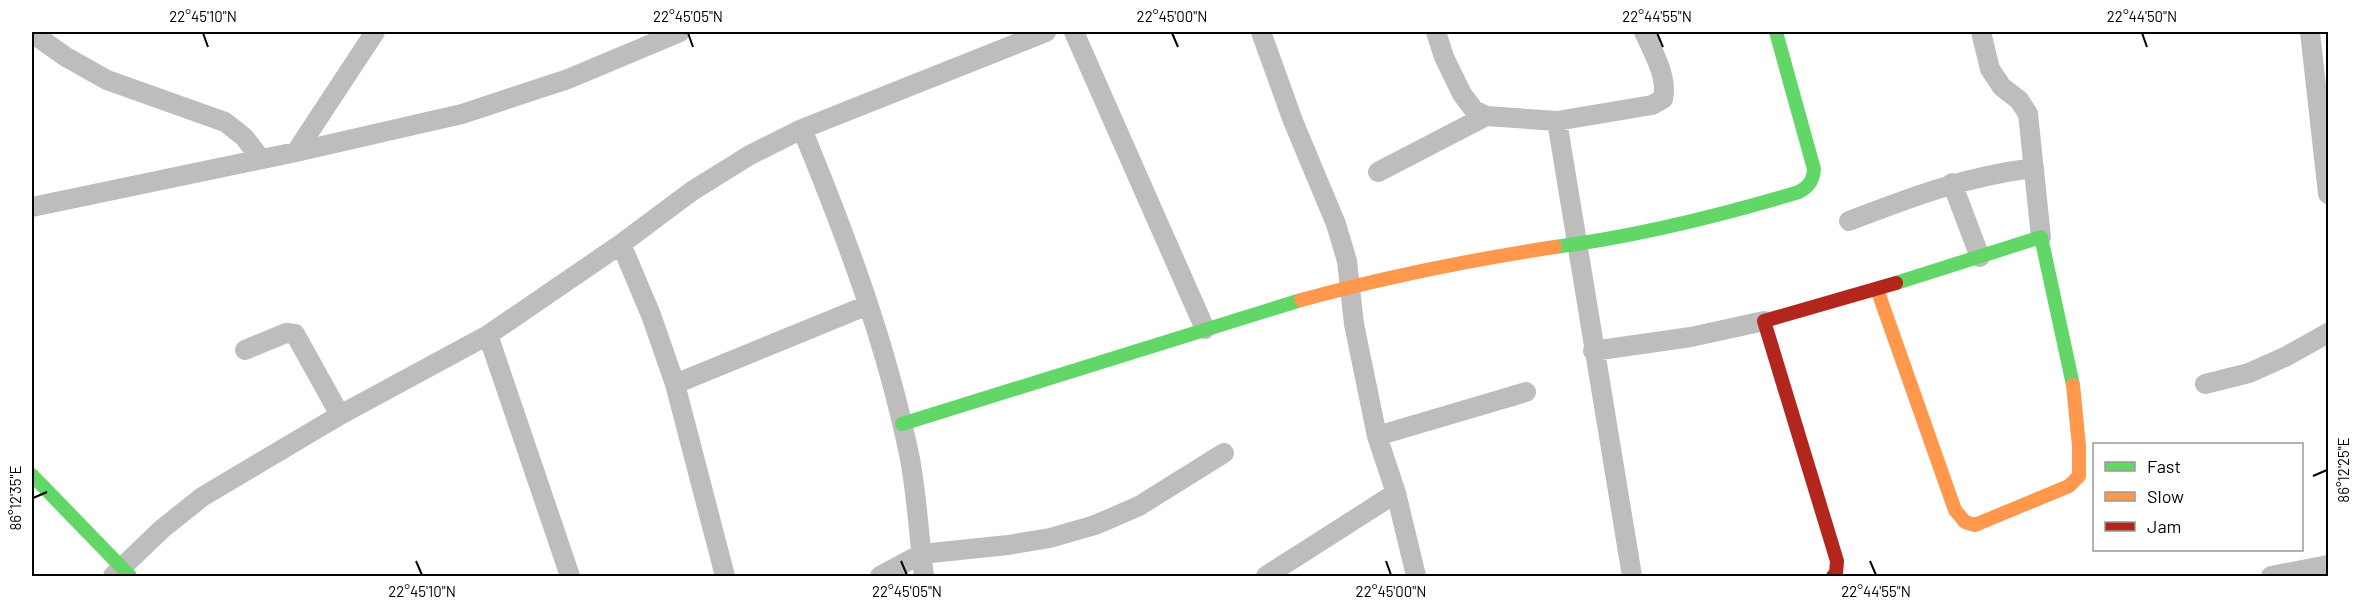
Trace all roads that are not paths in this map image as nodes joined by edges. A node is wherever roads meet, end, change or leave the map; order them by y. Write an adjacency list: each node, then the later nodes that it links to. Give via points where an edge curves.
1 (375, 32): 15 (street)
2 (680, 32): 15 (street, via 568,79 462,114)
3 (1046, 32): 14 (street)
4 (1074, 32): 31 (street)
5 (1261, 32): 27 (street, via 1336,224)
6 (1436, 32): 12 (street, via 1461,94 1474,110)
7 (1644, 32): 13 (street, via 1663,77 1663,99 1652,105)
8 (1776, 32): 25 (street, via 1814,169 1814,179 1808,187 1726,214)
9 (1981, 32): 17 (street, via 1990,69 2028,114)
10 (2310, 32): 20 (street)
11 (32, 33): 16 (street, via 107,80 225,122 244,137)
12 (1486, 116): 13 (street); 18 (street)
13 (1557, 121): 25 (street)
14 (802, 129): 24 (street, via 750,154); 29 (street, via 842,226)
15 (296, 152): 16 (street)
16 (261, 159): 21 (street)
17 (2034, 168): 19 (street); 23 (street)
18 (1378, 172)
19 (1952, 183): 22 (street); 26 (street)
20 (2328, 194)
21 (32, 207)
22 (1849, 221)
23 (2041, 237): 26 (street); 28 (street, via 2065,345 2078,427 2079,476 2069,486 1975,525 1965,522 1955,510)
24 (621, 244): 33 (street); 36 (street)
25 (1577, 244): 27 (street, via 1474,259); 35 (street)
26 (1980, 257): 28 (street)
27 (1351, 286): 31 (street); 41 (street, via 1354,324)
28 (1877, 288): 30 (street)
29 (868, 304): 36 (street); 40 (street)
30 (1764, 321): 35 (street, via 1691,337); 56 (street, via 1837,561)
31 (1205, 329): 40 (street)
32 (2328, 333): 37 (street, via 2249,373)
33 (488, 335): 39 (street); 49 (street)
34 (245, 350): 39 (street, via 286,333 295,334)
35 (1593, 351): 55 (street)
36 (675, 384): 50 (street)
37 (2205, 384)
38 (1526, 392): 41 (street)
39 (340, 415): 48 (street, via 202,497 162,529)
40 (902, 424): 45 (street)
41 (1377, 436): 44 (street)
42 (1224, 453): 45 (street, via 1139,506 1095,525 1008,545)
43 (32, 475): 48 (street)
44 (1396, 493): 47 (street); 54 (street)
45 (921, 554): 51 (street); 52 (street)
46 (2323, 570): 57 (street)
47 (1286, 571): 53 (street)
48 (122, 574)
49 (570, 576)
50 (725, 576)
51 (880, 576)
52 (924, 576)
53 (1266, 576)
54 (1416, 576)
55 (1632, 576)
56 (1833, 576)
57 (2271, 576)

